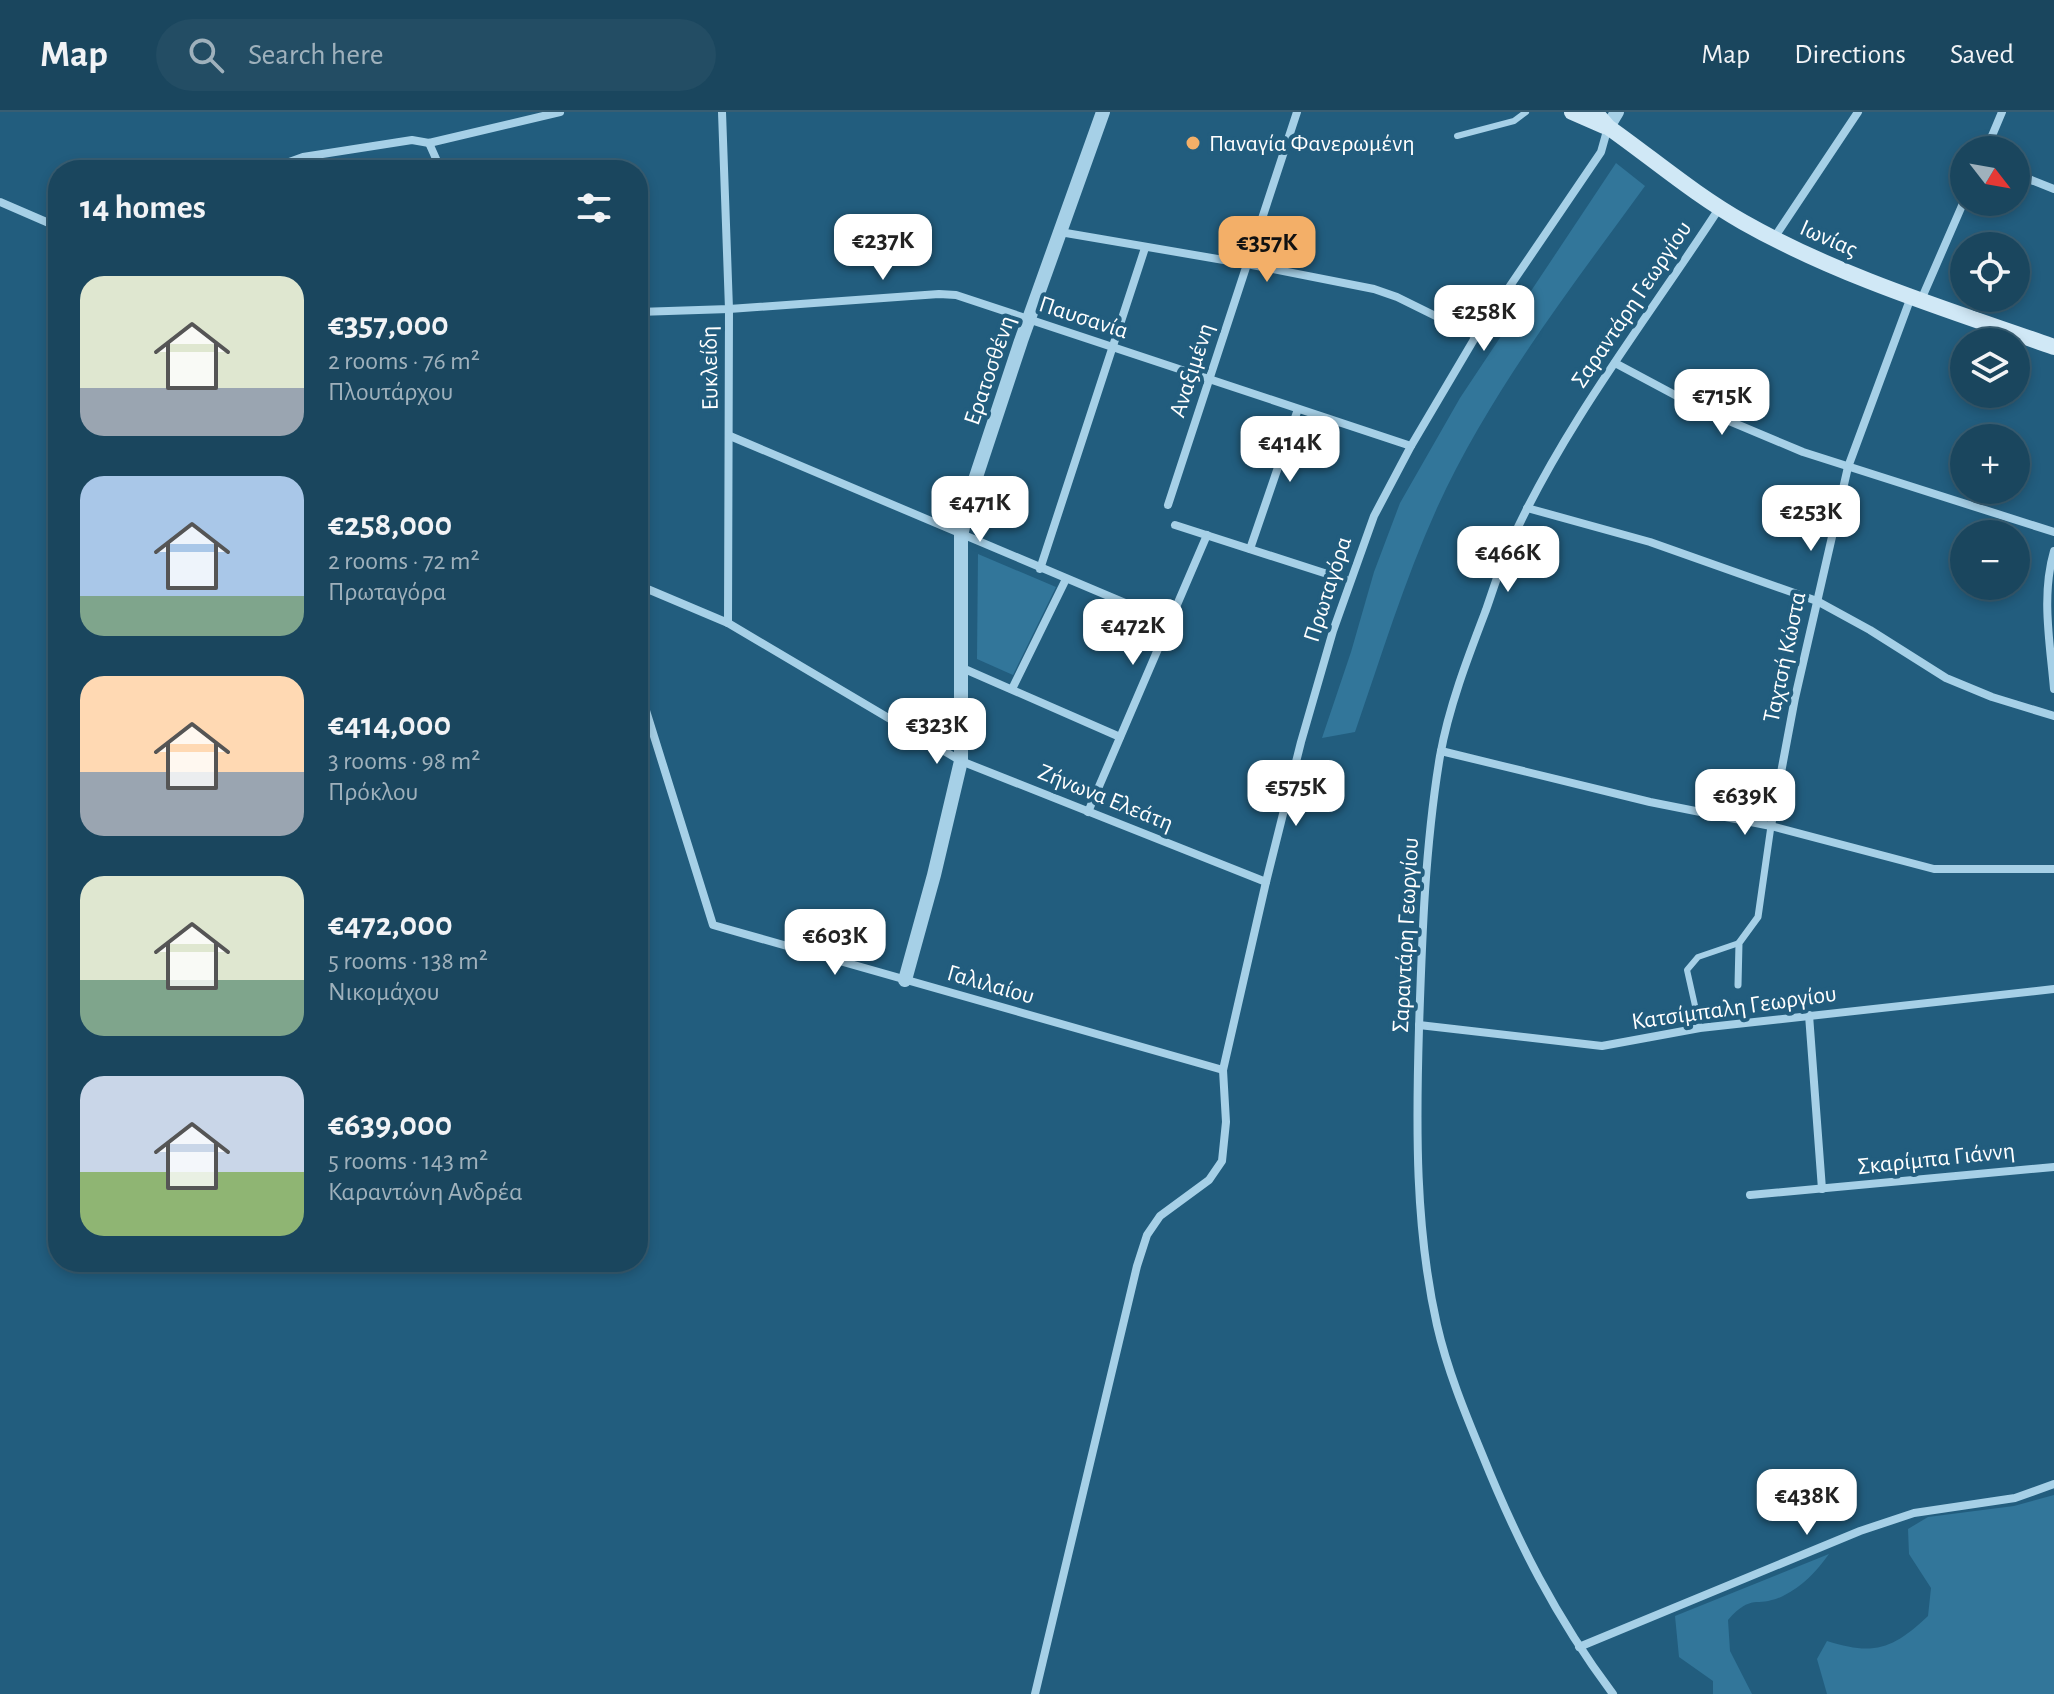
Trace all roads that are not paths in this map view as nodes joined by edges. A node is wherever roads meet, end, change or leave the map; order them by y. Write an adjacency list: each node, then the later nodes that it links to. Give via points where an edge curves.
1 (560, 112): 11 (street)
2 (722, 112): 29 (street, Ευκλείδη)
3 (1103, 112): 24 (street, Ερατοσθένη)
4 (1297, 112): 27 (street, Αναξιμένη)
5 (1526, 112): 13 (lane, via 1514,121)
6 (1572, 112): 12 (main road, Ιωνίας)
7 (1595, 112): 12 (main road, Ιωνίας)
8 (1617, 112): 12 (street)
9 (1858, 112): 25 (street)
10 (2002, 112): 14 (street)
11 (550, 113): 15 (street)
12 (1608, 127): 21 (main road, Ιωνίας); 32 (street, Πρωταγόρα, via 1601,152)
13 (1457, 136)
14 (1992, 136)
15 (429, 143): 16 (street, via 412,140); 17 (street)
16 (295, 160)
17 (437, 160)
18 (2030, 180): 19 (street)
19 (2054, 189)
20 (0, 202): 23 (street)
21 (1713, 203): 25 (main road, Ιωνίας); 35 (street, Σαραντάρη Γεωργίου)
22 (1957, 216): 28 (street, Ταχτσή Κώστα)
23 (48, 223)
24 (1060, 232): 26 (street); 31 (street, Ερατοσθένη)
25 (1774, 239): 28 (main road, Ιωνίας)
26 (1145, 248): 27 (street); 34 (street)
27 (1247, 264): 32 (street, via 1374,289); 36 (street, Αναξιμένη)
28 (1916, 299): 33 (main road, Ιωνίας); 40 (street, Ταχτσή Κώστα)
29 (729, 309): 30 (street, Παυσανία); 31 (street, Παυσανία, via 939,294 974,300); 38 (street, Ευκλείδη)
30 (648, 312)
31 (1028, 320): 34 (street, Παυσανία); 46 (street, Ερατοσθένη)
32 (1476, 336): 39 (street, Πρωταγόρα)
33 (2054, 347)
34 (1112, 348): 36 (street, Παυσανία); 49 (street)
35 (1615, 363): 40 (street, via 1744,429); 42 (street, Σαραντάρη Γεωργίου, via 1566,436)
36 (1209, 380): 37 (street, Παυσανία); 41 (street, Αναξιμένη)
37 (1298, 409): 39 (street, Παυσανία); 47 (street)
38 (730, 436): 46 (street); 55 (street, Ευκλείδη)
39 (1411, 446): 51 (street, Πρωταγόρα, via 1374,516)
40 (1848, 467): 44 (street); 53 (street, Ταχτσή Κώστα)
41 (1168, 505)
42 (1527, 508): 53 (street, via 1650,542); 62 (street, Σαραντάρη Γεωργίου, via 1474,640)
43 (1175, 525): 45 (street)
44 (2054, 532)
45 (1207, 535): 47 (street); 54 (street)
46 (961, 536): 49 (street); 56 (street, Ερατοσθένη)
47 (1250, 549): 51 (street)
48 (2054, 551): 58 (street, via 2046,600)
49 (1040, 569): 50 (street)
50 (1066, 579): 54 (street); 57 (street)
51 (1349, 581): 67 (street, Πρωταγόρα)
52 (648, 589): 55 (street, Ζήνωνα Ελεάτη)
53 (1817, 601): 59 (street, via 1946,678); 65 (street, Ταχτσή Κώστα)
54 (1170, 622): 61 (street)
55 (728, 623): 63 (street, Ζήνωνα Ελεάτη)
56 (960, 667): 57 (street); 63 (street, Ερατοσθένη)
57 (1012, 689): 61 (street)
58 (2054, 689)
59 (2054, 716)
60 (648, 717): 69 (street, Γαλιλαίου, via 713,925)
61 (1120, 737): 64 (street)
62 (1441, 751): 65 (street); 73 (street, Σαραντάρη Γεωργίου, via 1428,849)
63 (961, 761): 64 (street, Ζήνωνα Ελεάτη); 69 (street, Ερατοσθένη)
64 (1088, 812): 67 (street, Ζήνωνα Ελεάτη)
65 (1771, 826): 66 (street, via 1934,869); 68 (street, Ταχτσή Κώστα, via 1758,917)
66 (2054, 869)
67 (1266, 882): 75 (street, Πρωταγόρα)
68 (1739, 943): 70 (street, Ταχτσή Κώστα); 74 (lane, via 1698,957 1687,970)
69 (905, 980): 75 (street, Γαλιλαίου)
70 (1738, 985)
71 (2054, 989): 72 (street, Κατσίμπαλη Γεωργίου)
72 (1809, 1015): 74 (street, Κατσίμπαλη Γεωργίου); 77 (street)
73 (1419, 1025): 74 (street, Κατσίμπαλη Γεωργίου, via 1602,1046); 80 (street, Σαραντάρη Γεωργίου, via 1420,1193 1438,1327 1457,1391 1518,1540)
74 (1700, 1028)
75 (1223, 1070): 81 (street, Πρωταγόρα, via 1222,1161 1199,1188 1160,1216 1137,1266)
76 (2054, 1167): 77 (street, Σκαρίμπα Γιάννη)
77 (1822, 1189): 78 (street, Σκαρίμπα Γιάννη)
78 (1750, 1195)
79 (2054, 1484): 80 (street, via 2015,1498 1887,1522)
80 (1579, 1647): 82 (street, Σαραντάρη Γεωργίου)
81 (1035, 1694)
82 (1613, 1694)

